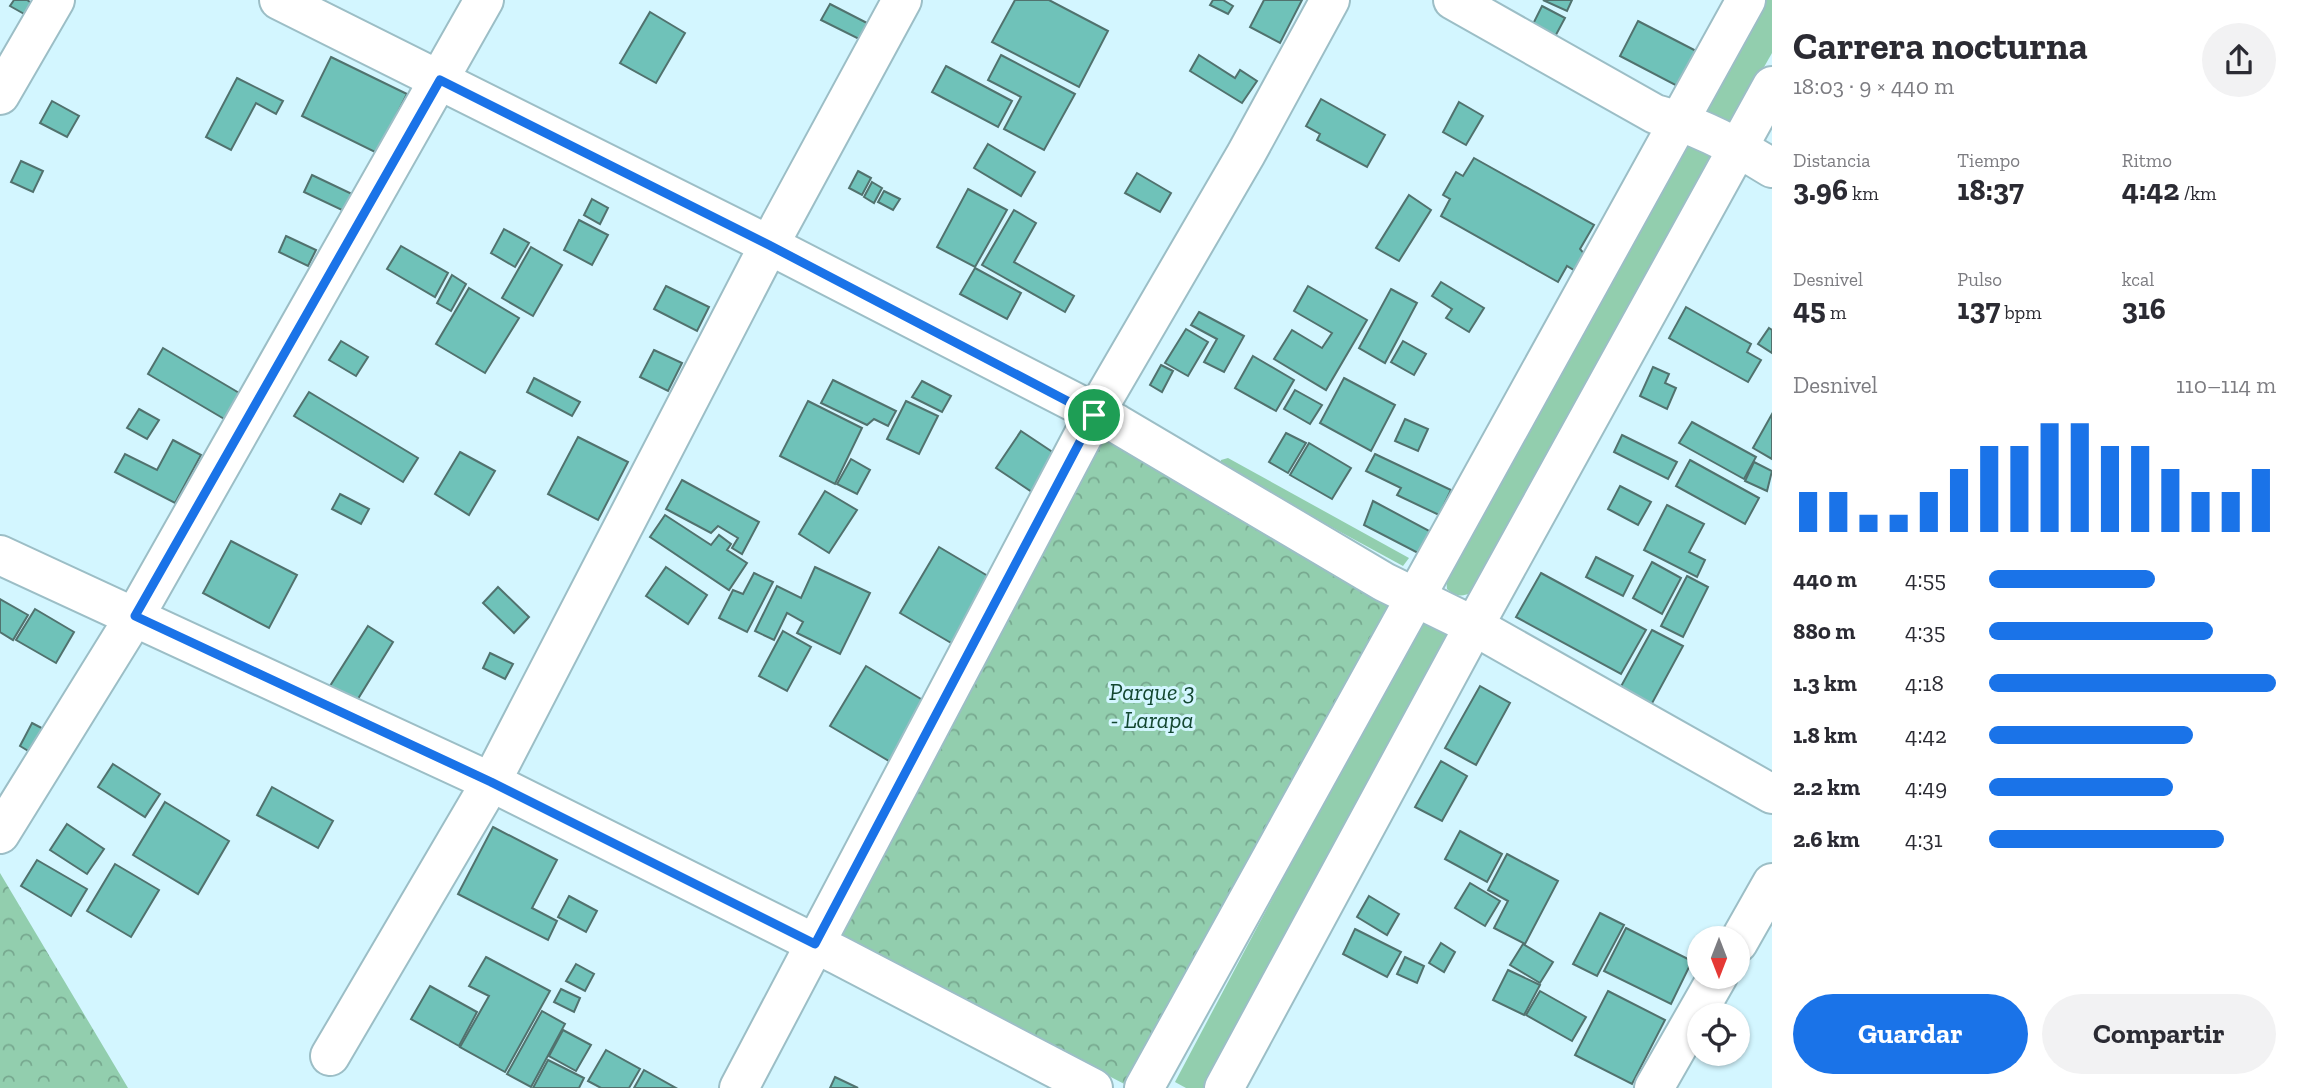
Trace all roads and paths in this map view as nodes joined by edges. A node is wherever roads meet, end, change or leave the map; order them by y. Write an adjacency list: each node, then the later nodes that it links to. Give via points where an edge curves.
1 (55, 0): 10 (street)
2 (279, 0): 8 (street)
3 (484, 0): 8 (street)
4 (902, 0): 14 (street)
5 (1331, 0): 15 (street)
6 (1453, 0): 11 (street, via 1656,114)
7 (1746, 0): 11 (street)
8 (440, 80): 14 (street); 18 (street)
9 (1772, 86): 12 (street)
10 (0, 95)
11 (1680, 120): 12 (street); 17 (street)
12 (1739, 148): 13 (street); 19 (street)
13 (1772, 168)
14 (769, 245): 15 (street); 20 (street)
15 (1094, 415): 17 (street, via 1117,424); 25 (street)
16 (0, 555): 18 (street)
17 (1417, 598): 19 (street); 30 (street)
18 (135, 616): 20 (street); 22 (street)
19 (1474, 626): 21 (street); 31 (street)
20 (491, 782): 25 (street); 27 (street)
21 (1772, 794)
22 (0, 834)
23 (1772, 883): 24 (street)
24 (1748, 926)
25 (815, 944): 28 (street); 29 (street)
26 (1711, 989): 32 (street)
27 (330, 1056)
28 (739, 1088)
29 (1093, 1088)
30 (1144, 1088)
31 (1224, 1088)
32 (1654, 1088)

